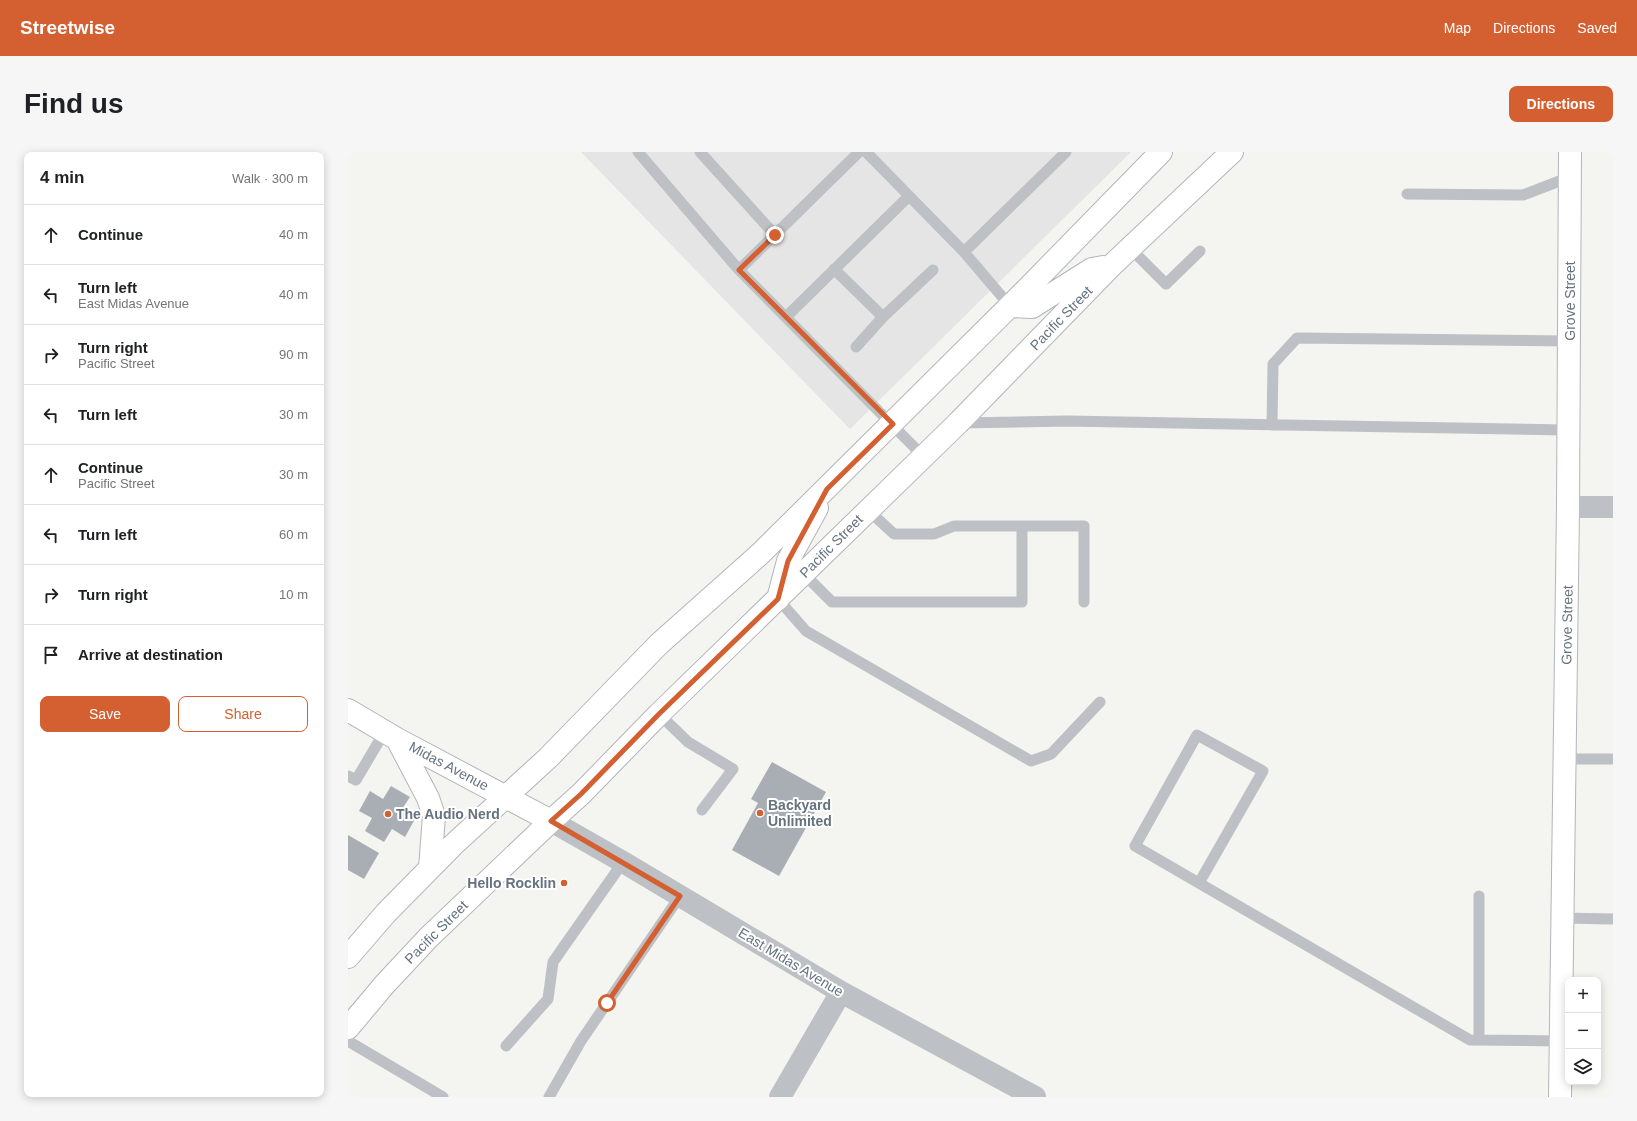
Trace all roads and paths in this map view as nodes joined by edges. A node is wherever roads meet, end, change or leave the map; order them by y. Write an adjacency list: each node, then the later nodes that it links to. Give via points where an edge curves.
1 (638, 152): 18 (lane)
2 (700, 152): 12 (lane)
3 (859, 152): 12 (lane)
4 (866, 152): 11 (lane)
5 (1066, 152): 15 (lane)
6 (1161, 152): 20 (main road)
7 (1232, 152): 13 (main road, Pacific Street)
8 (1570, 152): 9 (main road, Grove Street)
9 (1570, 177): 10 (lane, via 1523,195); 23 (main road, Grove Street)
10 (1407, 194)
11 (909, 196): 15 (lane); 17 (lane)
12 (775, 235): 18 (lane)
13 (1131, 248): 14 (lane, via 1166,284); 16 (main road, Pacific Street)
14 (1200, 250)
15 (964, 252): 20 (lane)
16 (1112, 266): 20 (main road, via 1092,269 1032,307); 25 (main road, Pacific Street)
17 (834, 269): 21 (lane); 22 (lane)
18 (739, 270): 21 (lane)
19 (933, 270): 22 (lane)
20 (1010, 306): 26 (main road)
21 (786, 317): 26 (lane)
22 (883, 317): 24 (lane)
23 (1570, 341): 27 (lane, via 1297,338 1273,364); 28 (main road, Grove Street)
24 (856, 347)
25 (958, 423): 27 (lane, via 1067,421); 29 (main road, Pacific Street)
26 (893, 424): 29 (lane); 30 (main road)
27 (1272, 425): 28 (lane)
28 (1568, 430): 31 (main road, Grove Street)
29 (923, 456): 33 (main road, Pacific Street)
30 (827, 489): 36 (main road, via 788,561); 45 (main road, via 760,554 659,644 574,733)
31 (1568, 507): 32 (street); 42 (main road, Grove Street)
32 (1613, 507)
33 (868, 510): 34 (lane, via 894,534 934,534 954,526); 35 (main road, Pacific Street)
34 (1022, 526): 35 (lane, via 1022,602 832,602); 37 (lane, via 1084,526)
35 (804, 573): 36 (main road, Pacific Street)
36 (778, 599): 38 (lane, via 806,631 1031,761 1051,754); 40 (main road, Pacific Street)
37 (1084, 602)
38 (1100, 702)
39 (348, 710): 41 (main road, Midas Avenue)
40 (659, 714): 46 (lane, via 688,742 733,769); 47 (main road, Pacific Street)
41 (391, 735): 44 (lane, via 356,780); 45 (main road, Midas Avenue); 49 (main road, via 428,798 434,816)
42 (1565, 759): 43 (lane); 53 (main road, Grove Street)
43 (1613, 759)
44 (348, 776)
45 (507, 798): 47 (main road, Midas Avenue); 49 (main road)
46 (702, 810)
47 (551, 821): 48 (street, East Midas Avenue); 57 (main road, Pacific Street, via 429,937)
48 (623, 862): 51 (street, East Midas Avenue); 61 (lane, via 553,962 548,999)
49 (430, 868): 55 (main road)
50 (1199, 883): 50 (lane, via 1135,846 1197,735 1263,771); 58 (lane, via 1470,1040)
51 (680, 896): 56 (street, East Midas Avenue); 64 (lane, via 581,1041)
52 (1480, 896): 58 (lane)
53 (1562, 918): 54 (lane); 60 (main road, Grove Street)
54 (1613, 919)
55 (348, 957)
56 (841, 992): 62 (street, East Midas Avenue); 65 (street)
57 (348, 1028)
58 (1478, 1040): 60 (lane)
59 (348, 1041): 63 (lane)
60 (1560, 1041): 66 (main road, Grove Street)
61 (506, 1046)
62 (1026, 1095)
63 (443, 1097)
64 (549, 1097)
65 (780, 1097)
66 (1560, 1097)

